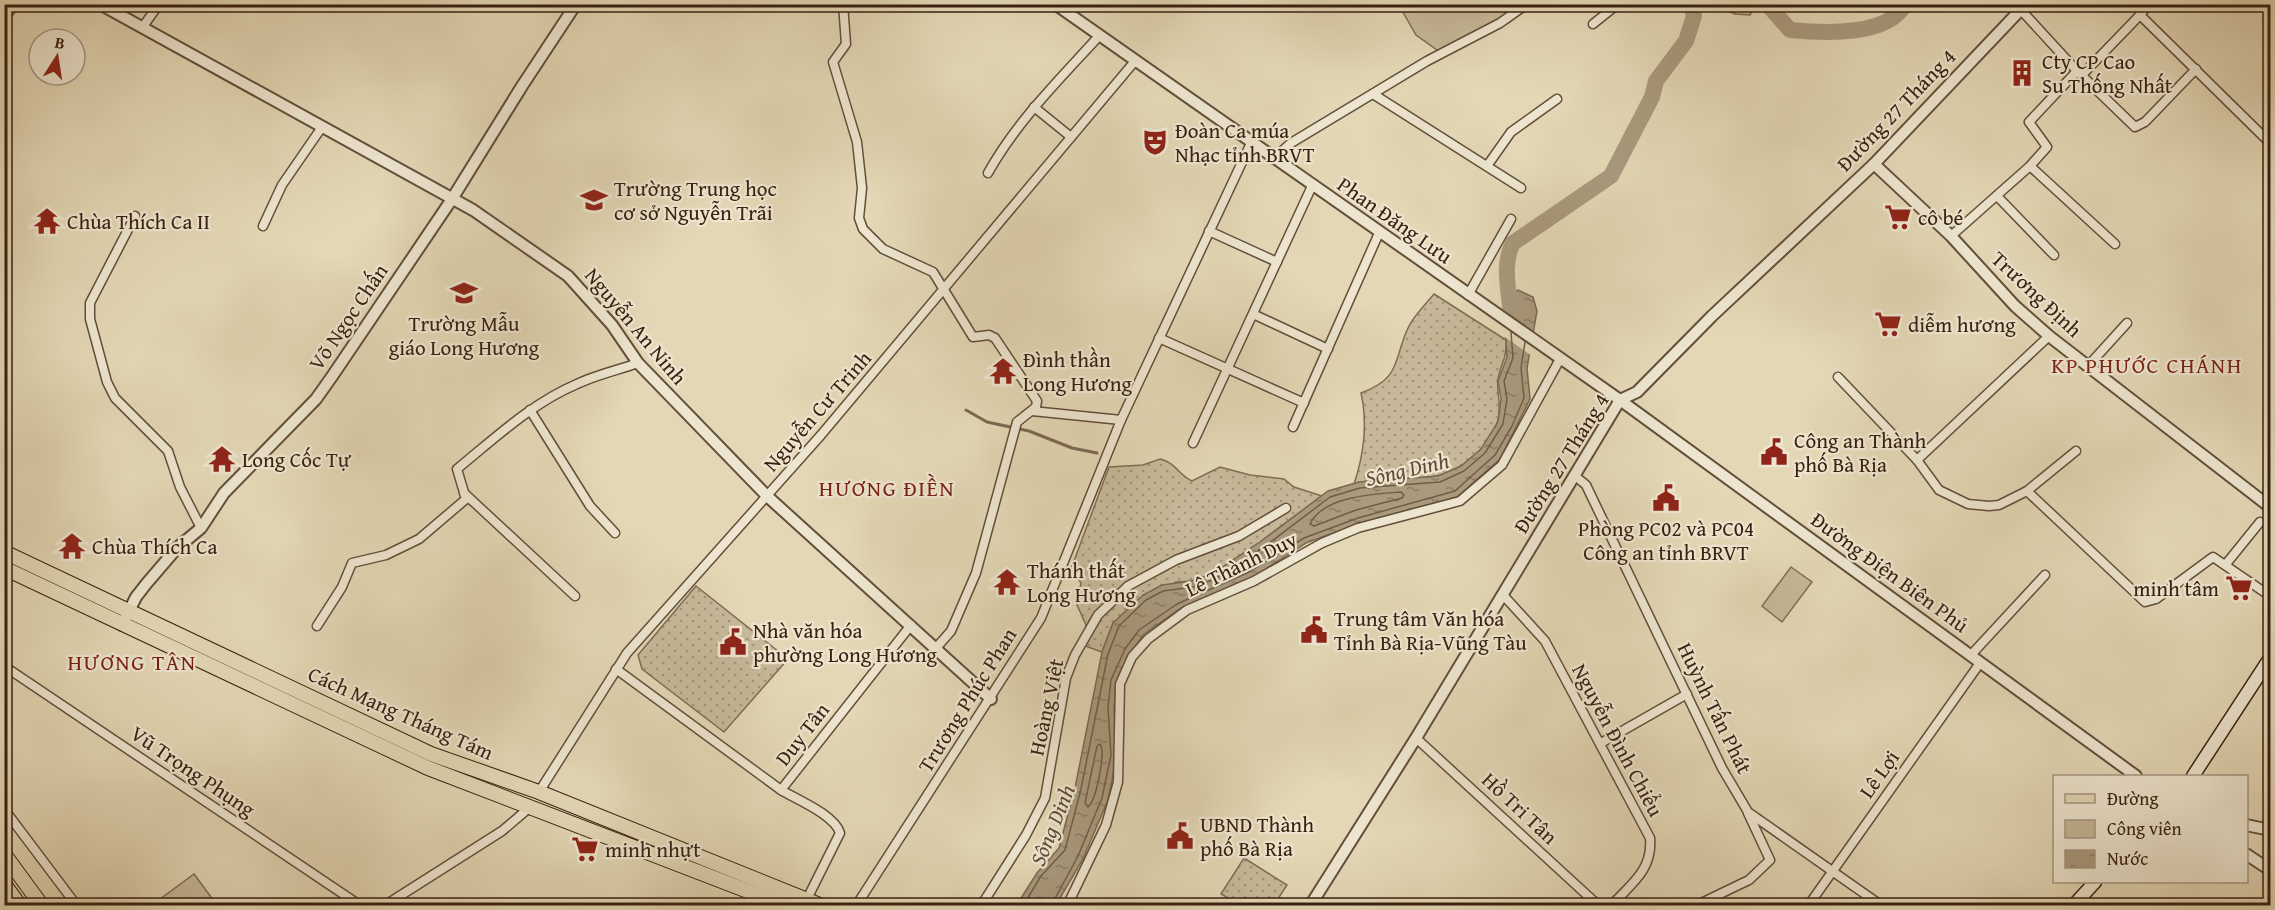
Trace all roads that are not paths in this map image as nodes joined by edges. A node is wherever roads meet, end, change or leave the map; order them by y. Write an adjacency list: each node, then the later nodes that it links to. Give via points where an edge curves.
1 (15, 4): 12 (street)
2 (100, 4): 14 (street, Nguyễn An Ninh)
3 (159, 4): 14 (street)
4 (576, 4): 34 (street, Võ Ngọc Chấn)
5 (843, 4): 44 (street, via 846,44 833,62 857,142 862,188 859,218 875,243 924,265)
6 (1055, 4): 15 (street, Phan Đăng Lưu)
7 (1527, 4): 19 (street)
8 (1618, 4): 13 (street)
9 (2149, 4): 11 (street)
10 (2024, 7): 18 (street); 27 (street, Đường 27 Tháng 4)
11 (2140, 15): 17 (street); 18 (street)
12 (4, 19)
13 (1593, 24)
14 (142, 28): 22 (street, Nguyễn An Ninh)
15 (1099, 36): 16 (street, Phan Đăng Lưu); 21 (street)
16 (1135, 61): 23 (street, Nguyễn Cư Trinh); 24 (street, Phan Đăng Lưu)
17 (2196, 69): 18 (street, via 2140,127 2130,124); 25 (street)
18 (2079, 73): 29 (street, via 2029,122 2047,147)
19 (1373, 94): 26 (street, via 1291,143); 28 (street)
20 (1557, 99): 28 (street, via 1511,132)
21 (1034, 107): 23 (street); 30 (street)
22 (322, 127): 34 (street, Nguyễn An Ninh); 37 (street, via 282,185)
23 (1071, 136): 44 (street, Nguyễn Cư Trinh)
24 (1251, 143): 26 (street, Phan Đăng Lưu); 38 (street, Trương Phúc Phan)
25 (2271, 143)
26 (1273, 159): 31 (street, Phan Đăng Lưu)
27 (1874, 164): 40 (street, Trương Định); 56 (street, Đường 27 Tháng 4, via 1636,392)
28 (1487, 166): 32 (street)
29 (2030, 166): 33 (street); 41 (street)
30 (988, 173)
31 (1312, 186): 39 (street, Phan Đăng Lưu); 43 (street)
32 (1521, 188)
33 (1997, 196): 40 (street); 42 (street)
34 (452, 199): 52 (street, Nguyễn An Ninh, via 568,276 612,325); 72 (street, Võ Ngọc Chấn, via 316,399 231,485)
35 (135, 216): 72 (street, via 90,303 90,319 115,398 168,451 180,487)
36 (1511, 219): 45 (street)
37 (263, 226)
38 (1209, 231): 43 (street); 49 (street, Trương Phúc Phan)
39 (1379, 233): 45 (street, Phan Đăng Lưu); 50 (street)
40 (1951, 236): 48 (street, Trương Định, via 2015,306)
41 (2115, 244)
42 (2054, 255)
43 (1277, 262): 46 (street)
44 (945, 289): 59 (street, via 973,337 995,338 1033,392 1037,401); 68 (street, Nguyễn Cư Trinh)
45 (1470, 296): 51 (street, Phan Đăng Lưu)
46 (1253, 314): 50 (street); 54 (street)
47 (2127, 323): 53 (street)
48 (2049, 336): 53 (street, Trương Định); 64 (street)
49 (1159, 338): 54 (street); 60 (street, Trương Phúc Phan)
50 (1328, 349): 57 (street)
51 (1563, 361): 56 (street, Đường Điện Biên Phủ); 121 (street, Lê Thành Duy, via 1502,465 1460,501 1358,528 1322,543 1254,581 1187,610 1148,639 1132,657 1120,684 1118,782 1106,825)
52 (638, 363): 58 (street, via 577,384); 68 (street, Nguyễn An Ninh)
53 (2088, 366): 69 (street, Trương Định)
54 (1229, 369): 57 (street); 62 (street)
55 (1838, 377): 64 (street)
56 (1620, 400): 65 (street, Đường 27 Tháng 4); 86 (street, Đường Điện Biên Phủ)
57 (1304, 403): 61 (street)
58 (530, 410): 67 (street, via 457,469); 73 (street, via 590,506)
59 (1032, 411): 60 (street); 85 (street, via 1017,422 976,573 951,631)
60 (1121, 420): 92 (street, Trương Phúc Phan, via 1041,618)
61 (1293, 427)
62 (1193, 443)
63 (2076, 451): 66 (street)
64 (1917, 460): 66 (street, via 1939,490 1968,504 1999,505)
65 (1574, 475): 78 (street, Đường 27 Tháng 4); 91 (street, Huỳnh Tấn Phát, via 1586,485)
66 (2028, 491): 75 (street, via 2145,602 2156,599 2212,556)
67 (464, 493): 79 (street); 84 (street, via 466,499 419,539 386,555 352,563)
68 (767, 496): 82 (street, Nguyễn An Ninh); 90 (street, Nguyễn Cư Trinh)
69 (2271, 507)
70 (1286, 508): 120 (street, Hoàng Việt, via 1239,536 1176,560 1128,586 1098,615 1066,678 1045,798)
71 (2260, 522): 75 (street)
72 (201, 528): 81 (street, Võ Ngọc Chấn, via 177,548)
73 (615, 533)
74 (4, 552): 81 (main road, Cách Mạng Tháng Tám)
75 (2226, 564): 80 (street)
76 (5, 571): 83 (main road, Cách Mạng Tháng Tám)
77 (2045, 575): 86 (street)
78 (1503, 595): 93 (street, Đường 27 Tháng 4); 94 (street, Nguyễn Đình Chiểu, via 1545,641)
79 (575, 596)
80 (2271, 596)
81 (129, 609): 83 (street, Võ Ngọc Chấn); 98 (main road, Cách Mạng Tháng Tám, via 431,754)
82 (911, 625): 85 (street, Nguyễn An Ninh); 97 (street, Duy Tân)
83 (122, 626): 100 (main road, Cách Mạng Tháng Tám, via 403,757)
84 (317, 626)
85 (936, 648): 92 (street, Nguyễn An Ninh)
86 (1970, 656): 88 (street, Đường Điện Biên Phủ)
87 (2271, 658): 96 (main road)
88 (1980, 663): 95 (street, Đường Điện Biên Phủ); 107 (street, Lê Lợi)
89 (4, 666): 115 (street, Vũ Trọng Phụng)
90 (616, 669): 97 (street, Duy Tân); 98 (street, Nguyễn Cư Trinh)
91 (1687, 694): 94 (street); 101 (street, Huỳnh Tấn Phát)
92 (991, 699): 119 (street, Trương Phúc Phan)
93 (1416, 738): 122 (street, Đường 27 Tháng 4); 123 (street, Hồ Tri Tân)
94 (1601, 743): 124 (street, Nguyễn Đình Chiểu, via 1650,838 1652,855 1646,868)
95 (2133, 775)
96 (2194, 775)
97 (781, 790): 110 (street, via 832,819 839,828)
98 (539, 792): 100 (main road); 110 (main road, Cách Mạng Tháng Tám)
99 (4, 808): 114 (street)
100 (529, 808): 116 (street, via 502,831); 117 (main road, Cách Mạng Tháng Tám)
101 (1748, 812): 107 (street, Huỳnh Tấn Phát); 125 (street, via 1770,860 1749,880)
102 (2248, 825): 103 (street)
103 (2271, 830)
104 (4, 854): 113 (main road)
105 (2248, 855): 106 (street)
106 (2271, 870)
107 (1833, 871): 126 (street, Lê Lợi); 127 (street, Huỳnh Tấn Phát)
108 (2094, 883): 111 (main road)
109 (4, 884): 112 (main road)
110 (807, 899): 118 (main road, Cách Mạng Tháng Tám)
111 (2076, 905)
112 (20, 906)
113 (42, 906)
114 (77, 906)
115 (362, 906)
116 (384, 906)
117 (787, 906)
118 (822, 906)
119 (856, 906)
120 (981, 906)
121 (1067, 906)
122 (1310, 906)
123 (1599, 906)
124 (1611, 906)
125 (1695, 906)
126 (1808, 906)
127 (1882, 906)

